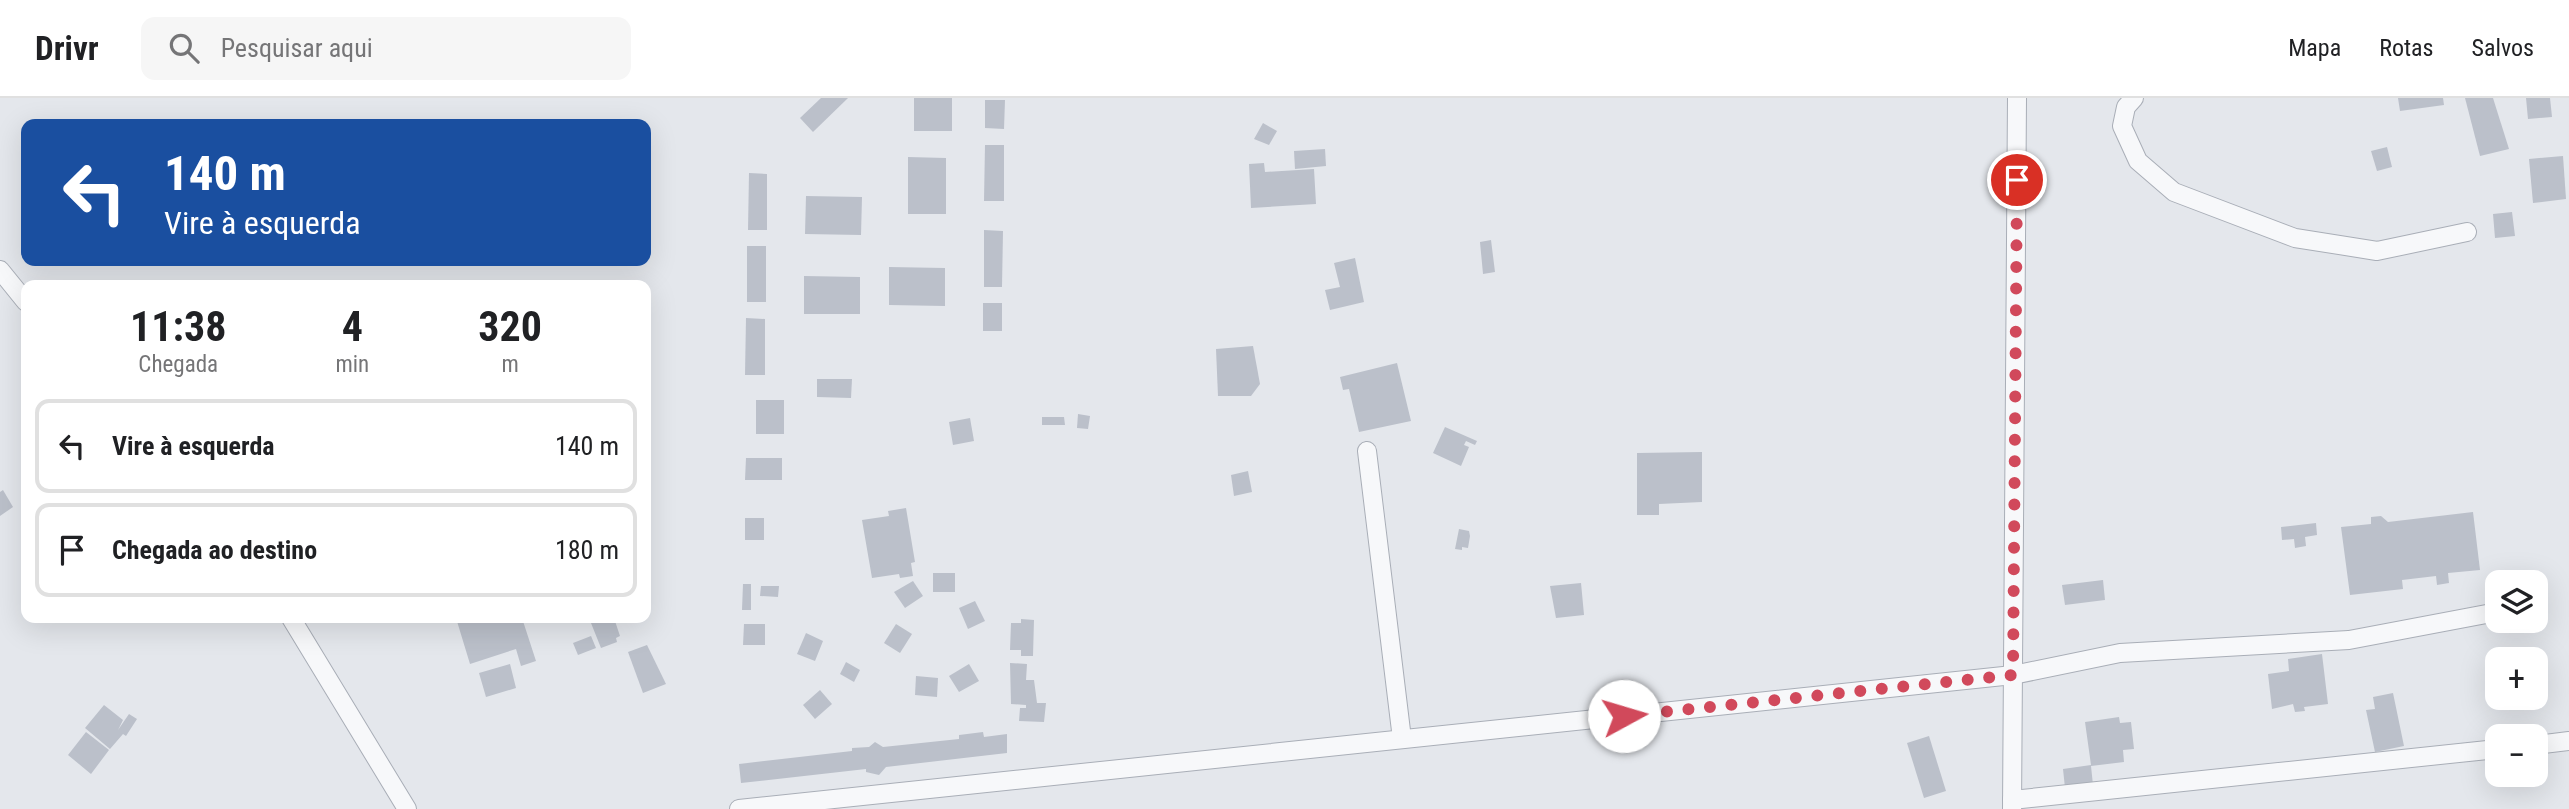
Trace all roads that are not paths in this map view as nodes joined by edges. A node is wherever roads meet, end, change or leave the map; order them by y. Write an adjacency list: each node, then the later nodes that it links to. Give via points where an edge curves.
1 (2017, 98): 9 (street)
2 (2134, 98): 3 (street, via 2126,107 2122,126 2138,161 2174,192 2295,238 2377,251)
3 (2467, 232)
4 (0, 270): 5 (street)
5 (21, 296)
6 (1367, 451): 10 (street)
7 (2485, 614): 9 (street, via 2349,640 2120,653)
8 (294, 623): 15 (street)
9 (2013, 675): 10 (street); 14 (street)
10 (1402, 739): 16 (street)
11 (2569, 741): 12 (street)
12 (2548, 744)
13 (2485, 750): 14 (street)
14 (2012, 804)
15 (407, 809)
16 (740, 809)

